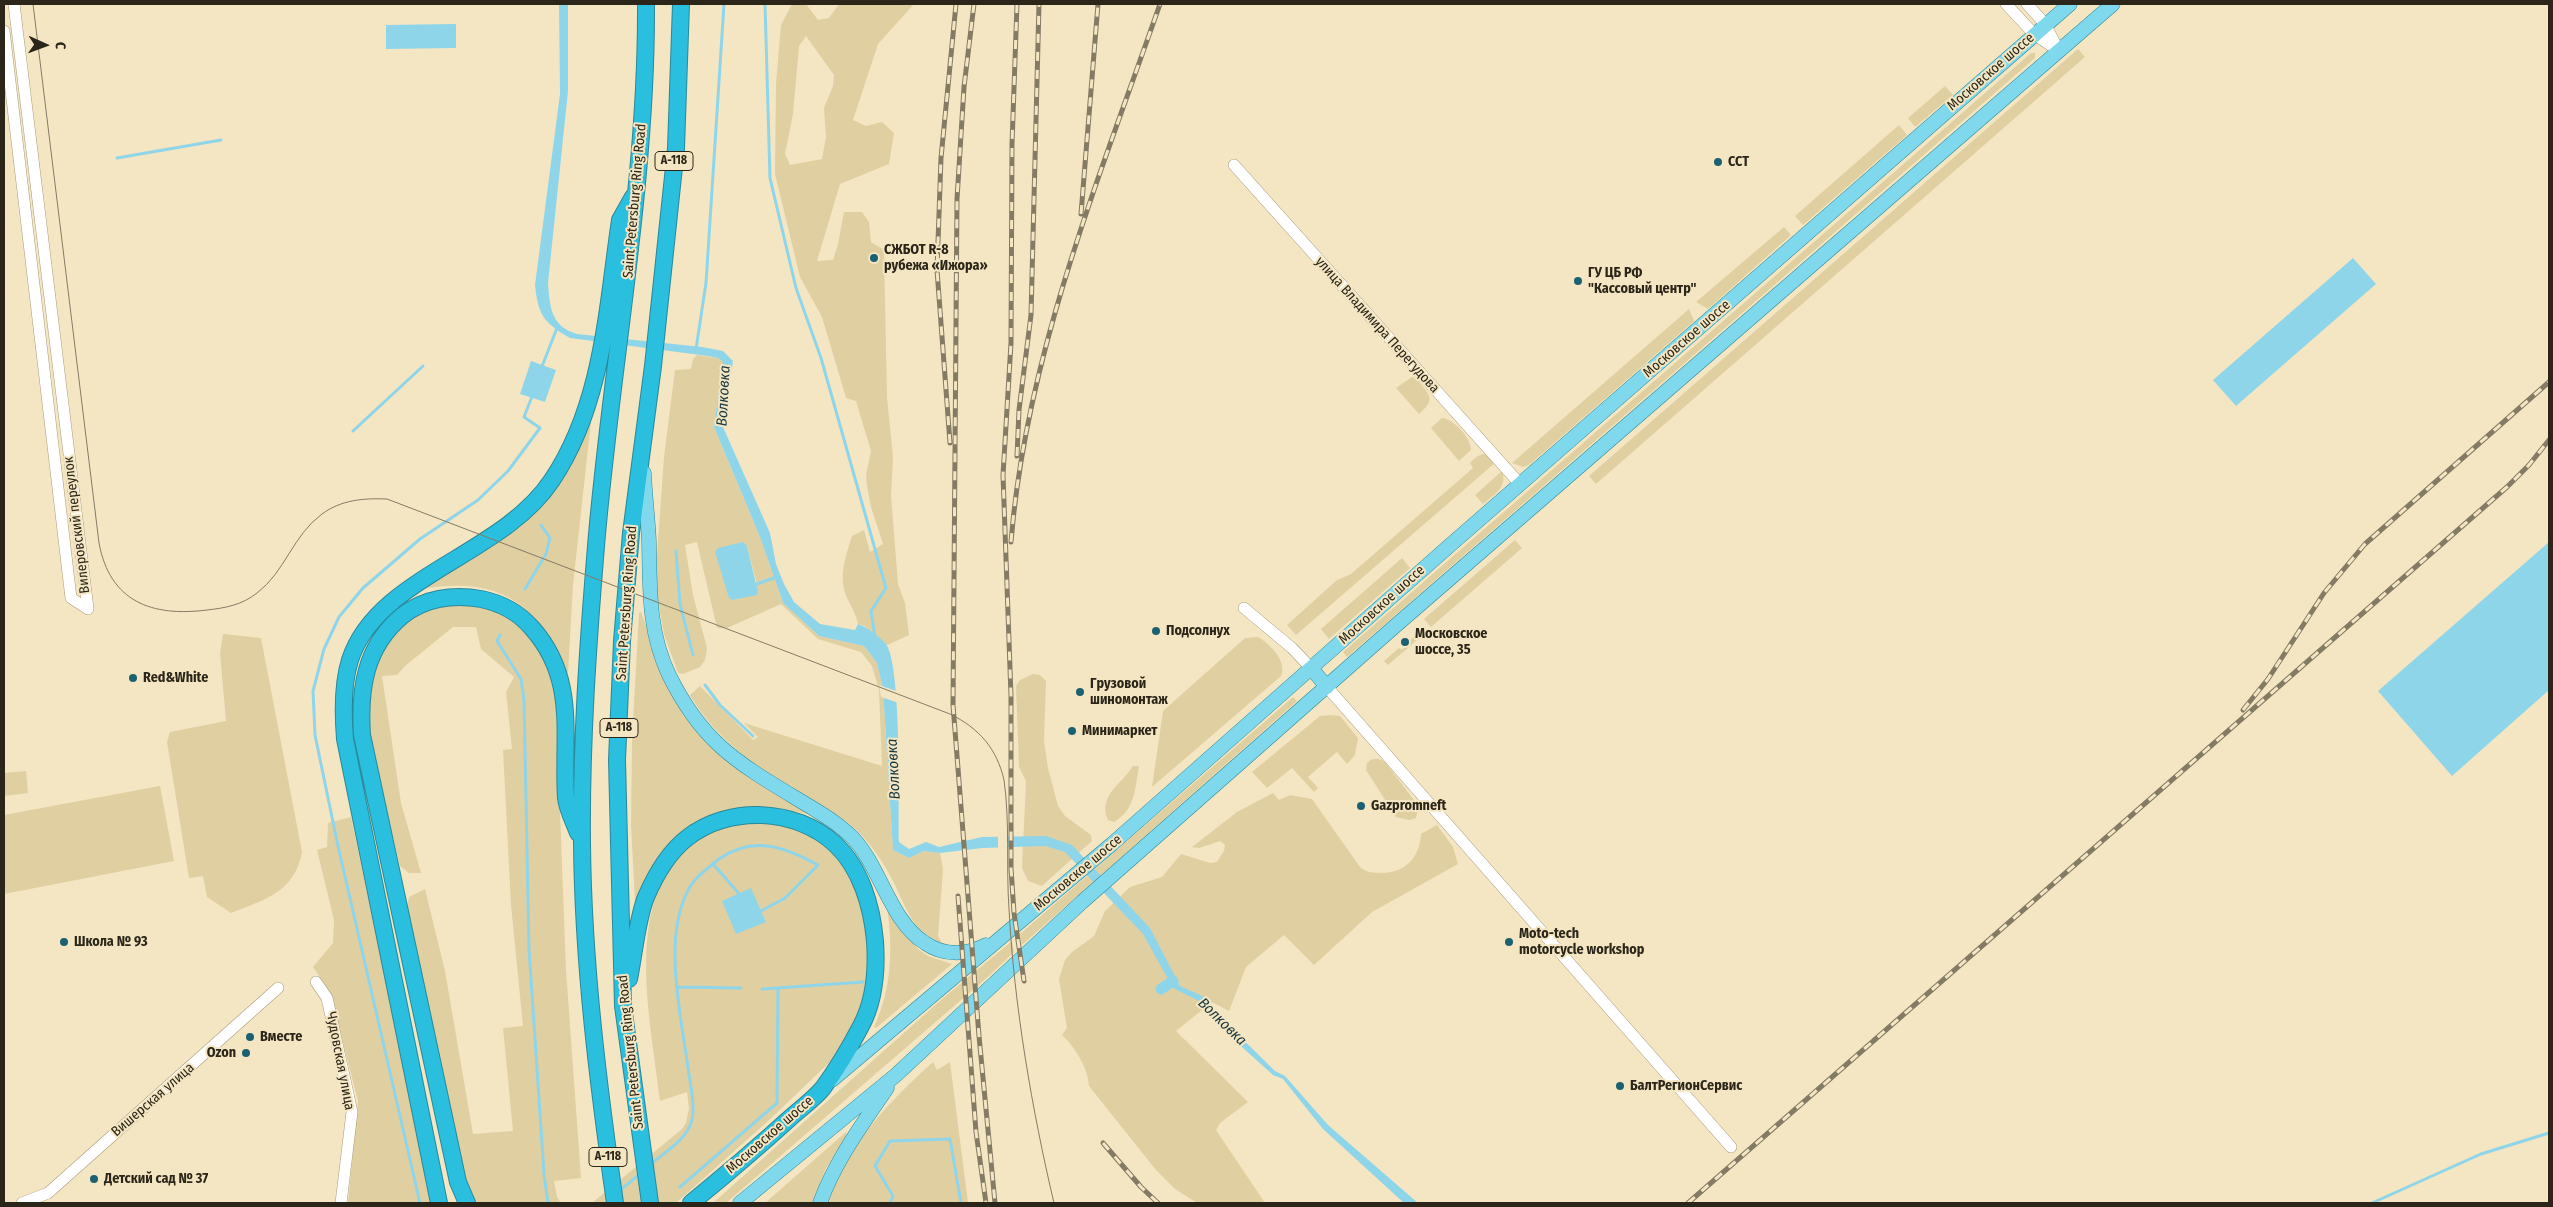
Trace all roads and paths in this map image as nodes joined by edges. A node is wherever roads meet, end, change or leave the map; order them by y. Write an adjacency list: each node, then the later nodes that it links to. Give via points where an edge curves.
1 (14, 4): 9 (street, Вилеровский переулок, via 88,609 71,598)
2 (646, 4): 13 (highway, Saint Petersburg Ring Road / А-118, via 645,91)
3 (681, 4): 14 (highway, Saint Petersburg Ring Road / А-118, via 676,148)
4 (2006, 4): 10 (street)
5 (2027, 4): 8 (street)
6 (2070, 4): 8 (main road, Московское шоссе)
7 (2112, 4): 11 (main road, Московское шоссе)
8 (2046, 24): 10 (main road, Московское шоссе); 11 (street)
9 (4, 31)
10 (2034, 34): 11 (street); 15 (main road, Московское шоссе)
11 (2059, 51): 18 (main road, Московское шоссе)
12 (1234, 165): 15 (street, улица Владимира Перегудова)
13 (636, 191): 19 (highway, Saint Petersburg Ring Road / А-118, via 606,445 590,621); 29 (highway, via 620,220 600,360 588,406 577,436 556,475 536,501 502,531 378,613 361,637 350,661 343,711 345,739)
14 (642, 451): 20 (main road, via 649,540 649,599 656,640 668,673 694,718 716,745 831,819 851,836 878,874 904,924 924,943 964,953); 23 (highway, Saint Petersburg Ring Road / А-118, via 623,631 617,760)
15 (1520, 484): 17 (main road, Московское шоссе)
16 (1244, 608): 17 (street)
17 (1311, 668): 18 (main road); 20 (main road, Московское шоссе, via 1098,856)
18 (1327, 687): 24 (main road, Московское шоссе, via 1082,902); 26 (street)
19 (582, 842): 30 (highway, via 566,800 564,696 556,666 538,635 518,615 485,600 446,597 411,609 392,625 370,657 362,691 362,736 458,1182); 31 (highway, Saint Petersburg Ring Road / А-118, via 588,986)
20 (996, 941): 25 (main road, Московское шоссе)
21 (316, 982): 28 (street, Чудовская улица, via 328,998 352,1112)
22 (278, 988): 27 (street, Вишерская улица, via 48,1192)
23 (623, 1006): 25 (highway, via 645,898 668,857 687,838 708,826 739,816 780,816 809,827 836,845 859,879 871,911 876,955 871,1000 862,1025); 32 (highway, Saint Petersburg Ring Road / А-118)
24 (896, 1075): 34 (main road, Московское шоссе); 35 (main road, via 842,1155 829,1177)
25 (822, 1089): 33 (highway, Московское шоссе)
26 (1731, 1147)
27 (22, 1203)
28 (341, 1203)
29 (439, 1203)
30 (467, 1203)
31 (615, 1203)
32 (650, 1203)
33 (691, 1203)
34 (740, 1203)
35 (820, 1203)

